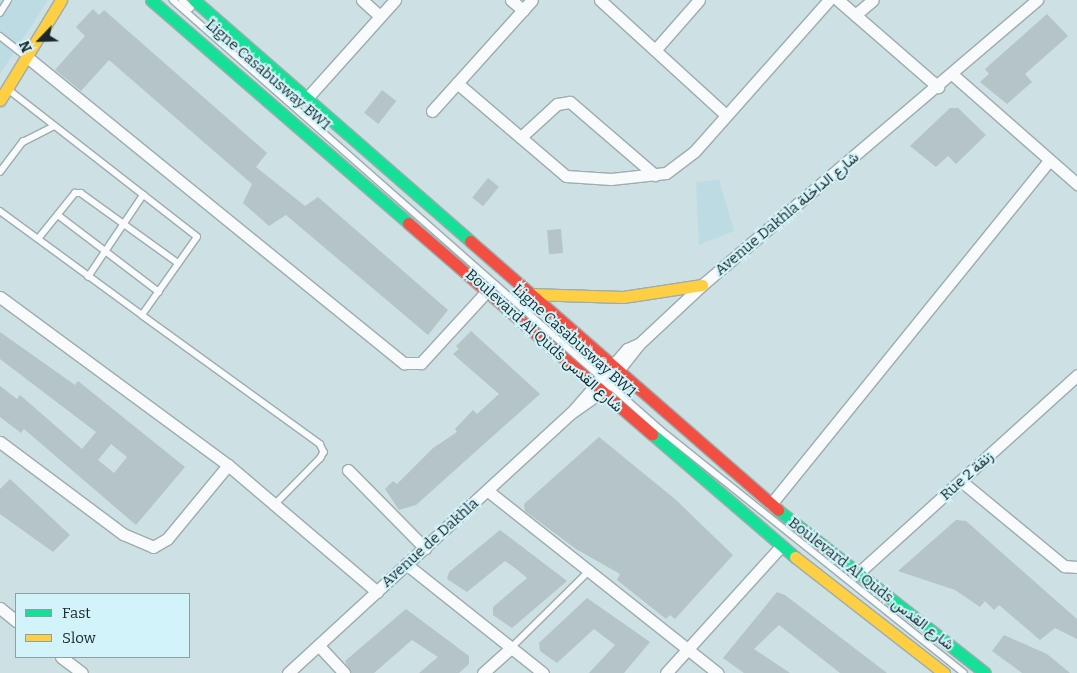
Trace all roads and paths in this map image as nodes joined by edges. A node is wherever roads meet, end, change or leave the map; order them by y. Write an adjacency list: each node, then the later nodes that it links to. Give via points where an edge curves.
1 (8, 0): 18 (lane)
2 (61, 0): 23 (main road)
3 (151, 0): 47 (main road, Boulevard Al Quds شارع القدس)
4 (173, 0): 53 (lane, Ligne Casabusway BW1)
5 (182, 0): 53 (lane, Ligne Casabusway BW1)
6 (194, 0): 28 (main road, Boulevard Al Quds شارع القدس)
7 (362, 0): 20 (street)
8 (395, 0): 20 (street)
9 (511, 0): 17 (street)
10 (532, 0): 17 (street)
11 (600, 0): 22 (street)
12 (829, 0): 31 (street)
13 (838, 0): 19 (street)
14 (873, 0): 19 (street)
15 (1036, 0): 24 (street, Avenue Dakhla شارع الداخلة)
16 (696, 1): 22 (street)
17 (523, 10): 25 (street)
18 (0, 13)
19 (855, 15): 26 (street)
20 (380, 16): 28 (street)
21 (0, 36): 23 (lane)
22 (656, 49): 31 (street)
23 (27, 57): 27 (main road); 47 (street, via 404,363 421,363)
24 (952, 74): 26 (street, Avenue Dakhla شارع الداخلة); 34 (street)
25 (457, 83): 30 (street); 33 (street)
26 (938, 87): 46 (street, Avenue Dakhla شارع الداخلة)
27 (7, 89): 29 (main road); 32 (lane)
28 (307, 98): 49 (main road, Boulevard Al Quds شارع القدس)
29 (0, 100)
30 (432, 112)
31 (725, 114): 36 (street, via 679,166)
32 (54, 126): 35 (lane, via 23,142); 38 (lane)
33 (521, 137): 36 (street, via 566,176 603,179); 36 (street, via 557,104 570,102)
34 (1049, 161): 37 (street); 60 (street)
35 (0, 172)
36 (655, 175)
37 (1077, 184)
38 (143, 195): 41 (lane); 44 (lane, via 197,237)
39 (0, 211): 42 (lane)
40 (58, 215): 41 (lane, via 81,193); 42 (lane); 43 (lane)
41 (124, 224): 43 (lane); 44 (lane)
42 (38, 239): 45 (lane)
43 (106, 252): 45 (lane); 48 (lane)
44 (178, 263): 48 (lane)
45 (88, 277): 51 (lane)
46 (702, 285): 49 (main road, via 624,297); 53 (street, Avenue Dakhla شارع الداخلة)
47 (487, 290): 53 (main road, Boulevard Al Quds شارع القدس)
48 (159, 292): 51 (lane)
49 (529, 294): 53 (main road, Boulevard Al Quds شارع القدس)
50 (0, 297): 55 (street)
51 (142, 315): 59 (lane, via 320,444 324,452 321,458)
52 (1077, 375): 57 (street, Rue 2 زنقة)
53 (607, 377): 58 (street, Avenue de Dakhla); 60 (main road, Boulevard Al Quds شارع القدس); 61 (main road, Boulevard Al Quds شارع القدس); 82 (lane, Ligne Casabusway BW1, via 810,554); 83 (lane, Ligne Casabusway BW1, via 806,541)
54 (0, 442): 55 (street, via 123,534 152,547 167,539)
55 (228, 465): 59 (street)
56 (348, 470): 62 (street)
57 (961, 481): 64 (street, via 1064,566); 66 (street, Rue 2 زنقة)
58 (488, 491): 62 (street, Avenue de Dakhla); 65 (street)
59 (276, 504): 67 (street)
60 (772, 504): 66 (main road, Boulevard Al Quds شارع القدس)
61 (781, 546): 72 (street); 81 (main road, Boulevard Al Quds شارع القدس)
62 (425, 548): 63 (street, Avenue de Dakhla)
63 (406, 564): 67 (street, Avenue de Dakhla); 71 (street)
64 (1077, 567)
65 (588, 571): 71 (lane); 72 (street)
66 (856, 575): 84 (main road, Boulevard Al Quds شارع القدس)
67 (377, 592): 70 (street, Avenue de Dakhla)
68 (0, 608): 69 (street)
69 (15, 620)
70 (319, 646): 75 (street, Avenue de Dakhla); 76 (street)
71 (511, 648): 77 (street); 78 (street)
72 (688, 650): 79 (street); 80 (street)
73 (63, 658): 74 (street)
74 (82, 673)
75 (288, 673)
76 (344, 673)
77 (483, 673)
78 (543, 673)
79 (666, 673)
80 (718, 673)
81 (944, 673)
82 (964, 673)
83 (974, 673)
84 (985, 673)

